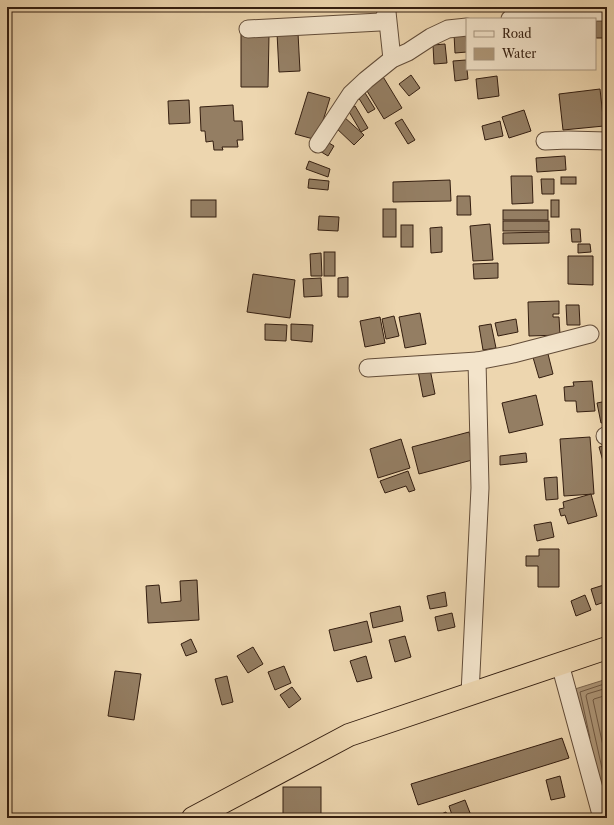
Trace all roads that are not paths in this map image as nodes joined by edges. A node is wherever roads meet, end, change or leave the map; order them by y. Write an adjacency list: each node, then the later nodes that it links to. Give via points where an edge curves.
1 (504, 7): 4 (street)
2 (386, 9): 7 (street, via 385,18 380,22); 8 (street)
3 (607, 12): 5 (street, via 558,12)
4 (506, 18)
5 (516, 18)
6 (466, 27): 8 (street, via 448,29)
7 (248, 29)
8 (392, 59): 11 (street, via 351,94)
9 (545, 141): 10 (street)
10 (607, 141)
11 (318, 144)
12 (590, 334): 13 (street)
13 (477, 361): 14 (street); 17 (street, via 480,488)
14 (368, 368)
15 (607, 648): 16 (highway)
16 (560, 664): 17 (highway); 19 (street)
17 (470, 694): 18 (highway, via 349,735)
18 (192, 818)
19 (602, 818)

